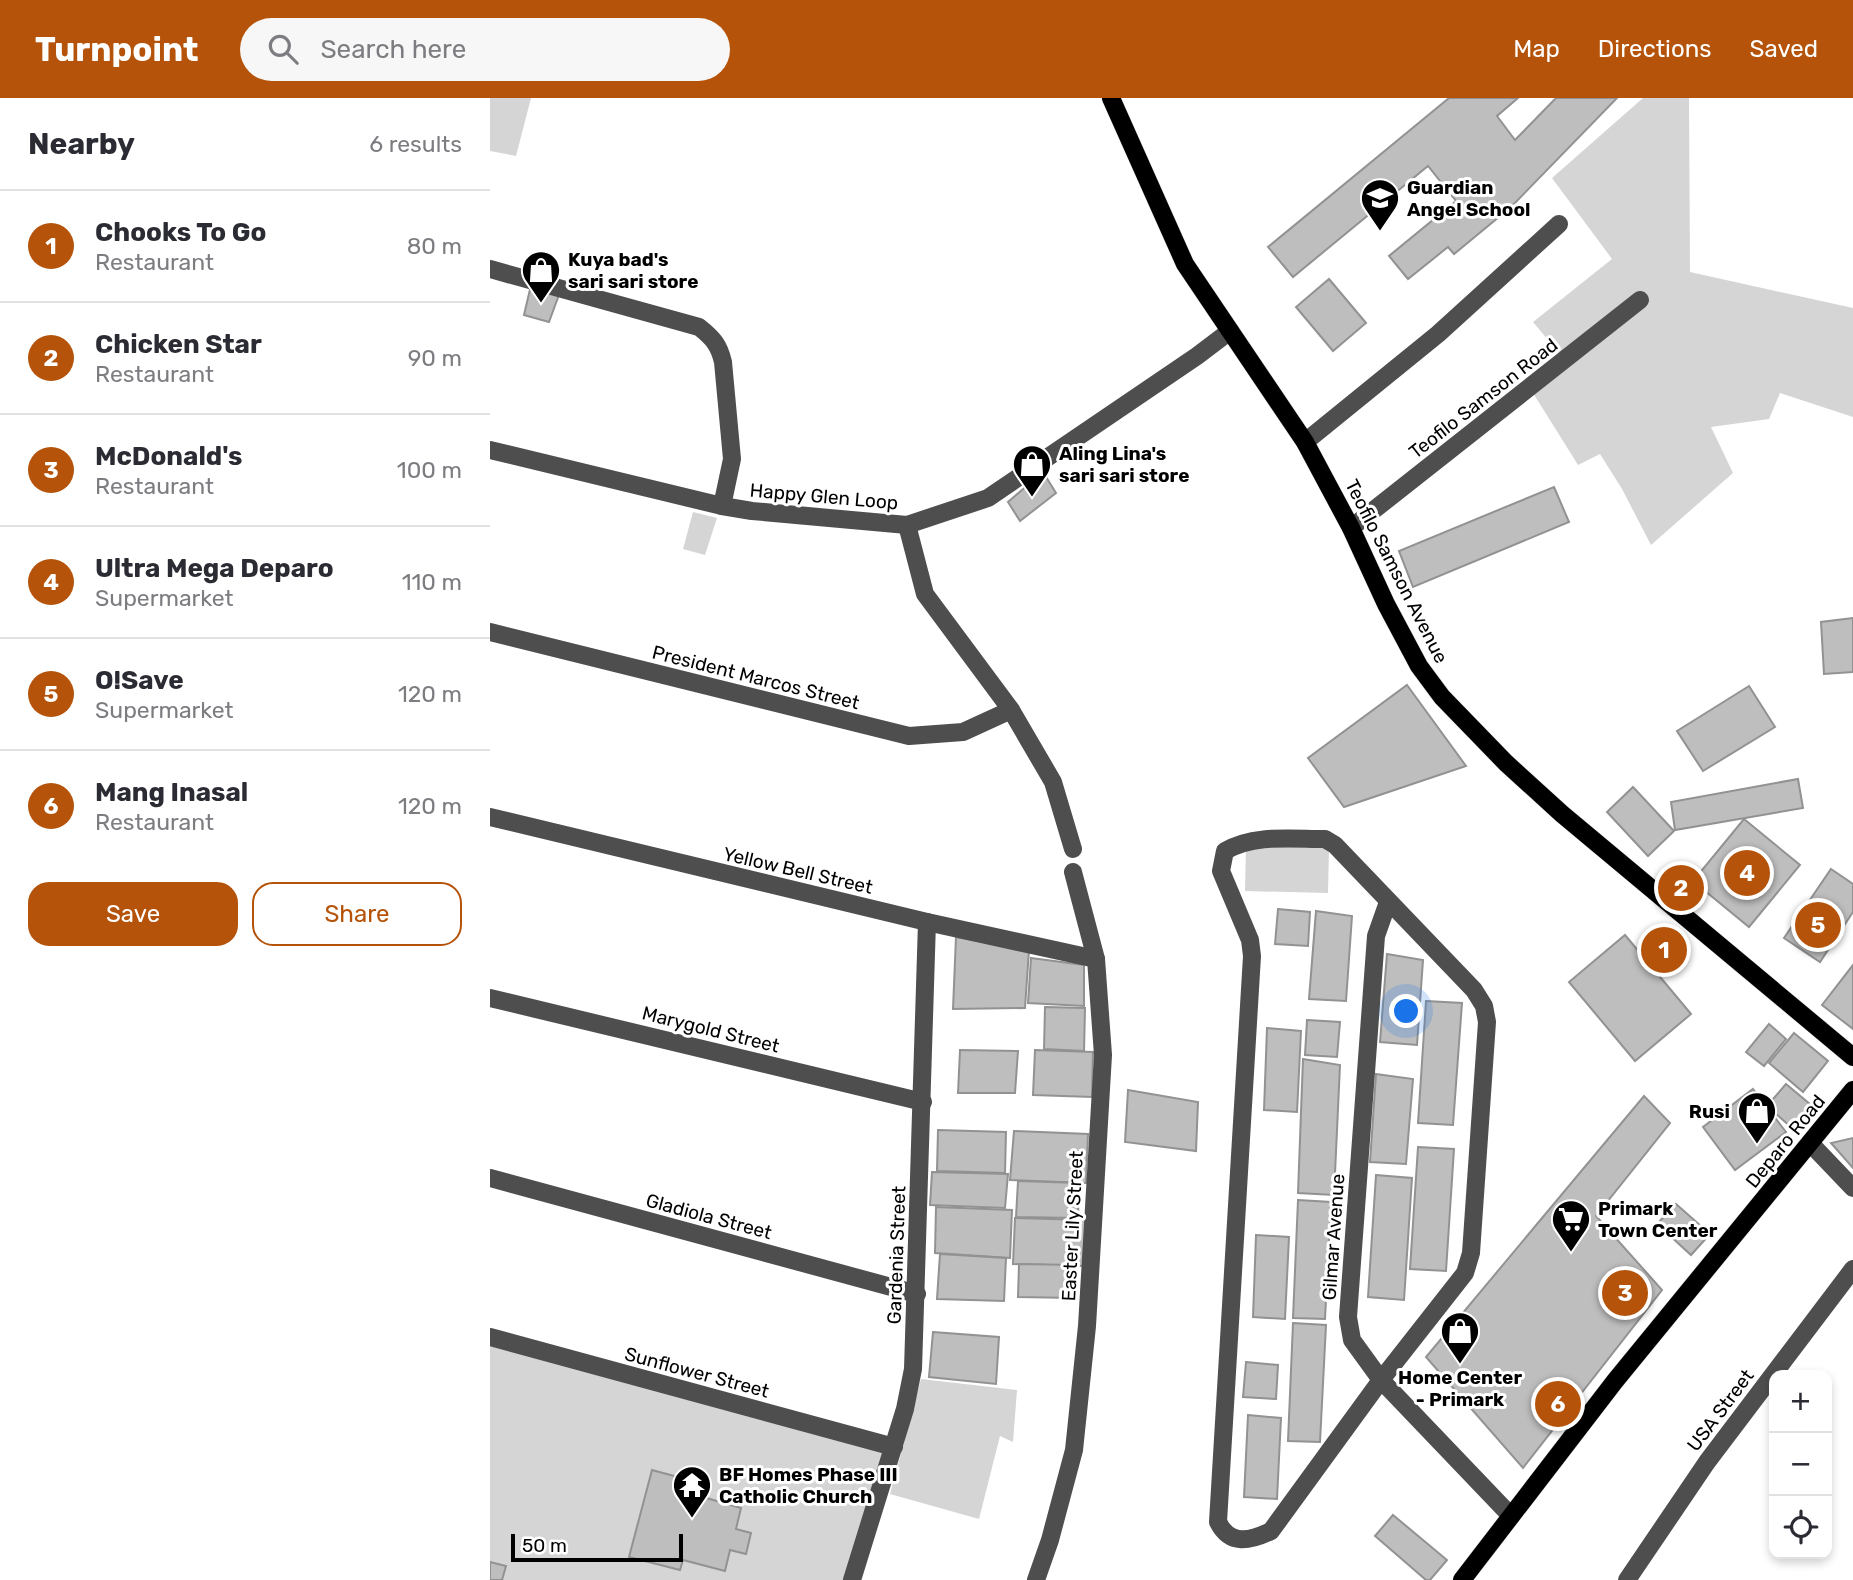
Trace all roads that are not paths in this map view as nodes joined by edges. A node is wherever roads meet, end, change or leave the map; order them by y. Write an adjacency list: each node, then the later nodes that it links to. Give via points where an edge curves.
1 (1111, 98): 5 (main road, Teofilo Samson Avenue, via 1185,264)
2 (1559, 224): 6 (street, via 1438,334)
3 (490, 269): 8 (street, via 699,327 712,337 723,362 732,459)
4 (1640, 300): 10 (street, Teofilo Samson Road)
5 (1230, 331): 6 (main road, Teofilo Samson Avenue); 9 (street, Happy Glen Loop, via 988,498)
6 (1305, 442): 10 (main road, Teofilo Samson Avenue)
7 (490, 450): 8 (street, Happy Glen Loop)
8 (722, 506): 9 (street, Happy Glen Loop)
9 (907, 524): 12 (street, via 925,594)
10 (1351, 528): 20 (main road, Teofilo Samson Avenue, via 1419,666 1470,728 1562,814)
11 (490, 632): 12 (street, President Marcos Street, via 909,736 963,732)
12 (1011, 710): 14 (street, via 1053,782)
13 (490, 817): 17 (street, Yellow Bell Street)
14 (1073, 849)
15 (1073, 872): 18 (street, Easter Lily Street)
16 (1388, 902): 29 (street, Gilmar Avenue, via 1376,936 1348,1317 1352,1340); 29 (street, via 1474,990 1487,1022 1471,1253 1465,1273); 29 (street, via 1325,839 1251,840 1225,851 1221,871 1250,940 1252,956 1218,1522 1223,1533 1255,1539 1271,1531)
17 (927, 922): 18 (street, Yellow Bell Street); 22 (street, Gardenia Street)
18 (1096, 959): 33 (street, Easter Lily Street, via 1103,1055 1087,1326 1074,1450)
19 (490, 998): 22 (street, Marygold Street)
20 (1853, 1057)
21 (1853, 1090): 23 (main road, Deparo Road)
22 (923, 1102): 27 (street, Gardenia Street)
23 (1810, 1143): 25 (street); 31 (main road, Deparo Road)
24 (490, 1178): 27 (street, Gladiola Street)
25 (1853, 1188)
26 (1853, 1269): 35 (street, USA Street, via 1707,1462)
27 (916, 1294): 30 (street, Gardenia Street, via 913,1369)
28 (490, 1337): 30 (street, Sunflower Street)
29 (1381, 1380): 31 (street, Gilmar Avenue)
30 (894, 1447): 32 (street, Gardenia Street)
31 (1511, 1516): 34 (main road, Deparo Road)
32 (852, 1580)
33 (1036, 1580)
34 (1462, 1580)
35 (1627, 1580)

